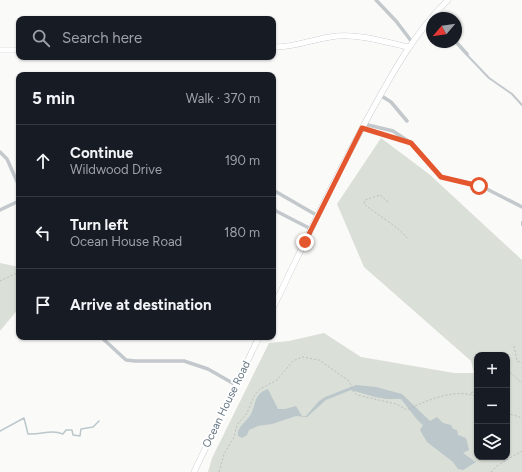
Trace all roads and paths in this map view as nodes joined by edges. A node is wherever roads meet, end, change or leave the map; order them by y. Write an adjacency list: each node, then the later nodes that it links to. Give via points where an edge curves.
1 (376, 0): 5 (street)
2 (448, 0): 3 (main road)
3 (438, 12)
4 (426, 26): 5 (main road)
5 (412, 42): 6 (main road)
6 (408, 47): 7 (main road, via 348,36); 12 (main road)
7 (276, 48)
8 (461, 48): 11 (street)
9 (0, 50): 10 (main road)
10 (16, 50)
11 (466, 54): 13 (lane, via 489,78 512,94)
12 (380, 95): 14 (street, via 391,102); 15 (main road)
13 (522, 105)
14 (407, 121)
15 (363, 126): 16 (street); 16 (street, via 392,131); 25 (main road)
16 (411, 143): 22 (street, via 441,177 479,186)
17 (0, 152): 18 (street)
18 (16, 174)
19 (276, 192): 25 (street)
20 (16, 202): 23 (street)
21 (388, 202): 29 (path, via 380,195 365,200 364,204 403,232)
22 (522, 208)
23 (0, 210)
24 (276, 211): 28 (street)
25 (318, 216): 28 (main road)
26 (522, 222): 27 (lane)
27 (522, 226)
28 (311, 229): 32 (main road)
29 (407, 238)
30 (16, 273): 31 (path)
31 (0, 281)
32 (276, 302)
33 (104, 340): 39 (street, via 126,360 184,361 208,369)
34 (258, 340): 39 (main road, Ocean House Road)
35 (514, 346): 36 (path, via 517,361)
36 (522, 363)
37 (510, 373): 38 (path)
38 (522, 383)
39 (236, 385): 46 (main road, Ocean House Road)
40 (474, 392): 41 (path)
41 (471, 394): 42 (path); 47 (path, via 451,395 407,410 396,404 358,395 344,377 319,360 302,357 293,361 277,380 260,389 254,396 247,414 237,425)
42 (474, 396)
43 (510, 414): 44 (path)
44 (522, 418)
45 (522, 451): 48 (path)
46 (194, 472)
47 (219, 472)
48 (491, 472)

